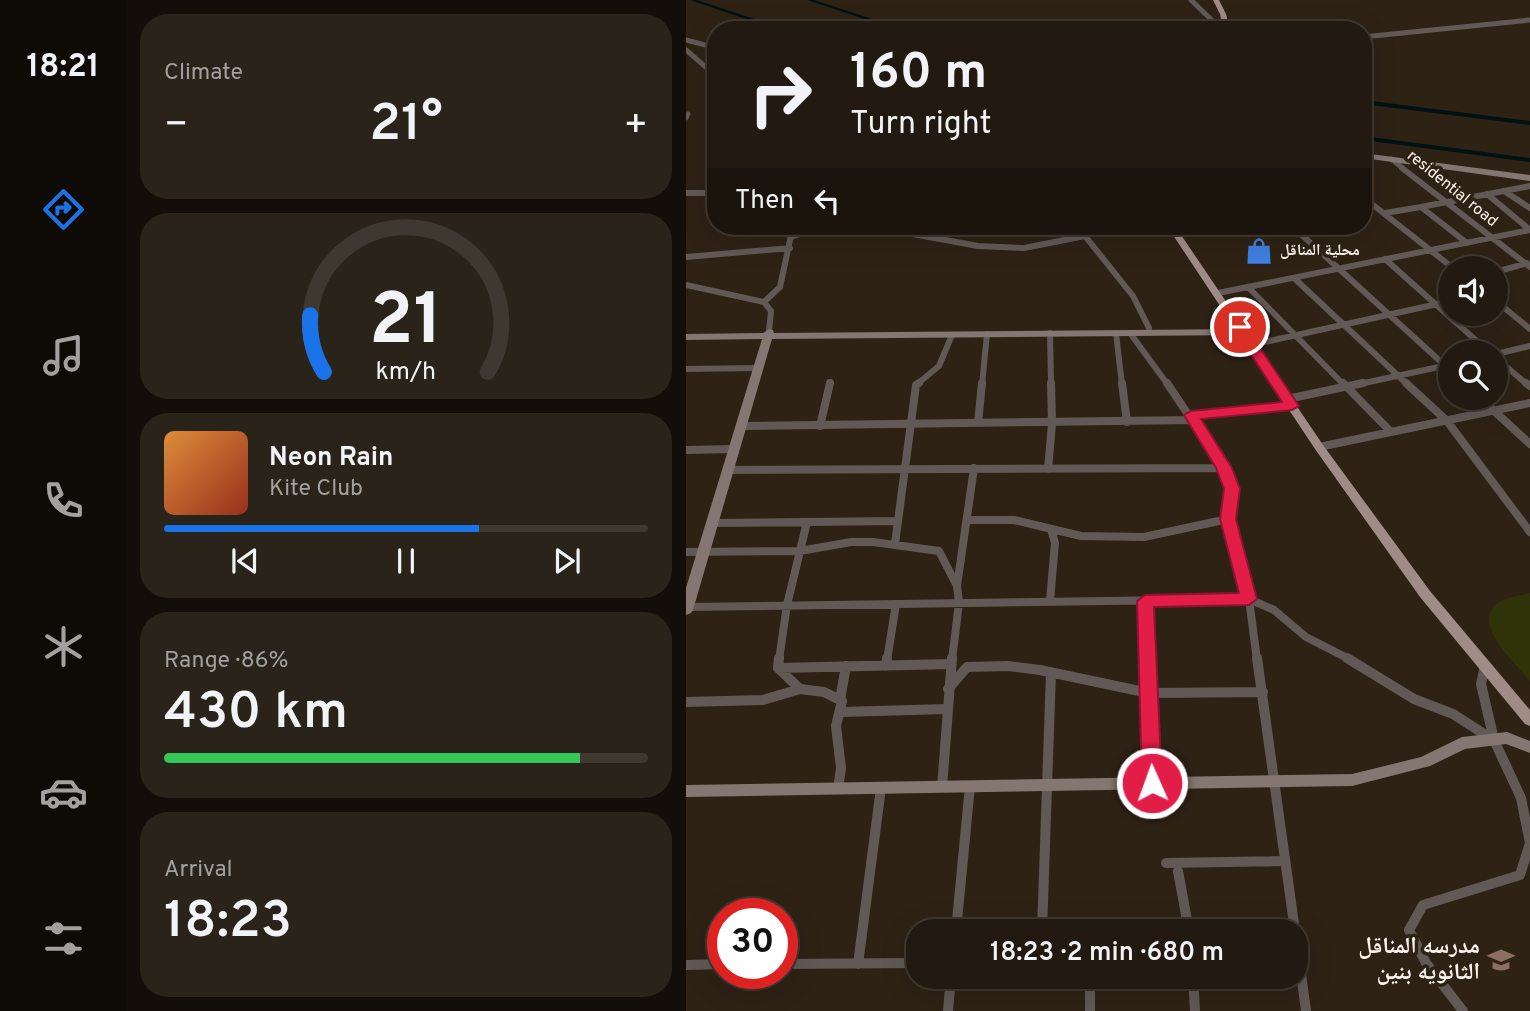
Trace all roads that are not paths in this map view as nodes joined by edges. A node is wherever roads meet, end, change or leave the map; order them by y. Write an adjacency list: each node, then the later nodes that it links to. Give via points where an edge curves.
1 (1191, 0): 4 (street)
2 (1216, 0): 5 (main road)
3 (1530, 20): 6 (street)
4 (1214, 21)
5 (1223, 21)
6 (1372, 36)
7 (686, 40): 8 (street)
8 (707, 46)
9 (686, 50): 10 (street)
10 (707, 68)
11 (1372, 156): 12 (street)
12 (1391, 159): 13 (street); 19 (street, residential road)
13 (1530, 178)
14 (1530, 186): 15 (street)
15 (1504, 191): 18 (street); 22 (street)
16 (686, 193): 17 (street)
17 (707, 193)
18 (1487, 194): 19 (street); 24 (street)
19 (1447, 202): 21 (street); 31 (street, residential road)
20 (1372, 204): 23 (street)
21 (1421, 207): 23 (street); 32 (street)
22 (1530, 208)
23 (1385, 213): 34 (street)
24 (1530, 230): 31 (street)
25 (797, 235): 30 (street)
26 (918, 235): 29 (street, via 978,246 1024,248)
27 (1177, 235): 44 (main road)
28 (1302, 235): 39 (street)
29 (1085, 236): 51 (street, via 1133,296)
30 (791, 237): 33 (street)
31 (1491, 238): 32 (street); 38 (street, residential road)
32 (1467, 243): 34 (street)
33 (790, 248): 36 (street); 45 (street, via 780,287)
34 (1430, 249): 35 (street); 37 (street)
35 (1438, 256)
36 (686, 257)
37 (1384, 259): 39 (street); 46 (street)
38 (1529, 264): 40 (street)
39 (1340, 268): 41 (street); 48 (street)
40 (1508, 269)
41 (1294, 278): 43 (street); 49 (street)
42 (686, 285): 45 (street)
43 (1248, 287): 44 (street); 60 (street)
44 (1218, 293): 52 (main road)
45 (764, 302): 56 (street, via 771,311)
46 (1436, 305): 48 (street); 61 (street)
47 (1508, 310): 50 (street)
48 (1390, 316): 49 (street); 65 (street)
49 (1345, 325): 60 (street); 70 (street)
50 (1529, 326)
51 (1149, 328): 52 (street); 56 (street)
52 (1241, 330): 55 (street); 62 (main road)
53 (1050, 333): 54 (street); 57 (street); 82 (street)
54 (1116, 333): 55 (street); 79 (street)
55 (1130, 333): 77 (street)
56 (769, 334): 58 (street); 59 (street); 68 (street)
57 (987, 334): 59 (street); 81 (street)
58 (686, 335)
59 (952, 335): 80 (street, via 939,366 917,383)
60 (1294, 336): 62 (street); 73 (street)
61 (1475, 340)
62 (1251, 345): 74 (main road)
63 (1530, 346): 64 (street)
64 (1508, 352)
65 (1438, 357)
66 (1508, 367): 72 (street)
67 (686, 369): 68 (street)
68 (757, 369): 83 (street)
69 (1438, 369): 70 (street)
70 (1399, 376): 73 (street); 78 (street)
71 (830, 383): 84 (street)
72 (1530, 386)
73 (1345, 387): 74 (street); 85 (street)
74 (1290, 402): 77 (street); 87 (main road)
75 (1530, 403): 76 (street)
76 (1494, 411): 78 (street); 86 (street)
77 (1193, 418): 79 (street); 91 (street)
78 (1447, 421): 85 (street); 101 (street)
79 (1127, 422): 82 (street)
80 (913, 424): 81 (street); 84 (street); 92 (street)
81 (978, 424): 82 (street)
82 (1052, 424): 93 (street)
83 (740, 426): 84 (street); 88 (street)
84 (820, 426)
85 (1391, 432): 87 (street)
86 (1530, 444)
87 (1319, 447): 117 (main road, via 1425,594)
88 (734, 449): 89 (street); 94 (street)
89 (686, 450)
90 (974, 468): 92 (street); 93 (street); 96 (street)
91 (1224, 468): 93 (street); 95 (street, via 1232,489)
92 (906, 469): 94 (street); 97 (street)
93 (1048, 469)
94 (727, 470): 99 (street)
95 (1228, 519): 100 (street, via 1144,537 1081,536); 107 (street)
96 (968, 520): 100 (street, via 1014,520); 106 (street)
97 (895, 521): 98 (street); 102 (street)
98 (807, 522): 99 (street); 103 (street)
99 (712, 523): 105 (street)
100 (1051, 529): 108 (street, via 1055,543)
101 (1530, 532)
102 (894, 544): 103 (street, via 850,542); 106 (street, via 939,551)
103 (800, 551): 105 (street); 112 (street)
104 (686, 552): 105 (street)
105 (703, 552): 113 (street)
106 (957, 586): 111 (street)
107 (1249, 599): 109 (street); 122 (street); 129 (street, via 1274,610 1306,637)
108 (1051, 601): 109 (street); 111 (street)
109 (1145, 601): 123 (street)
110 (896, 604): 111 (street); 112 (street); 116 (street)
111 (959, 604): 114 (street)
112 (787, 606): 113 (street); 118 (street)
113 (687, 608)
114 (951, 664): 116 (street); 120 (street)
115 (846, 666): 116 (street); 118 (street); 124 (street)
116 (886, 666)
117 (1485, 666): 128 (main road); 129 (street, via 1481,684)
118 (778, 668): 121 (street)
119 (1051, 672): 120 (street, via 967,667); 123 (street); 133 (street)
120 (948, 688): 126 (street)
121 (800, 689): 124 (street); 125 (street, via 763,700)
122 (1264, 692): 123 (street); 131 (street)
123 (1149, 693): 132 (street)
124 (840, 700): 127 (street)
125 (686, 702)
126 (947, 709): 127 (street); 135 (street)
127 (841, 712): 137 (street, via 836,726 841,768)
128 (1530, 720)
129 (1494, 740): 130 (street, via 1507,738); 131 (street, via 1462,743 1425,762 1352,780); 159 (street, via 1521,798 1530,843 1520,875 1423,905 1409,930 1426,964)
130 (1530, 747)
131 (1274, 781): 132 (street); 139 (street)
132 (1152, 783): 133 (street)
133 (1047, 785): 134 (street); 143 (street)
134 (970, 786): 135 (street); 142 (street)
135 (942, 787): 136 (street)
136 (881, 788): 137 (street); 149 (street)
137 (838, 789): 138 (street)
138 (686, 792)
139 (1285, 861): 140 (street); 145 (street)
140 (1166, 863)
141 (1178, 870): 144 (street)
142 (957, 919)
143 (1042, 919)
144 (1187, 919)
145 (1293, 919)
146 (906, 963): 149 (street)
147 (707, 964): 150 (street)
148 (798, 964): 149 (street)
149 (858, 964)
150 (686, 965)
151 (950, 989): 155 (street)
152 (1090, 989): 156 (street)
153 (1194, 989): 157 (street)
154 (1303, 989): 158 (street)
155 (948, 1011)
156 (1090, 1011)
157 (1195, 1011)
158 (1306, 1011)
159 (1462, 1011)

